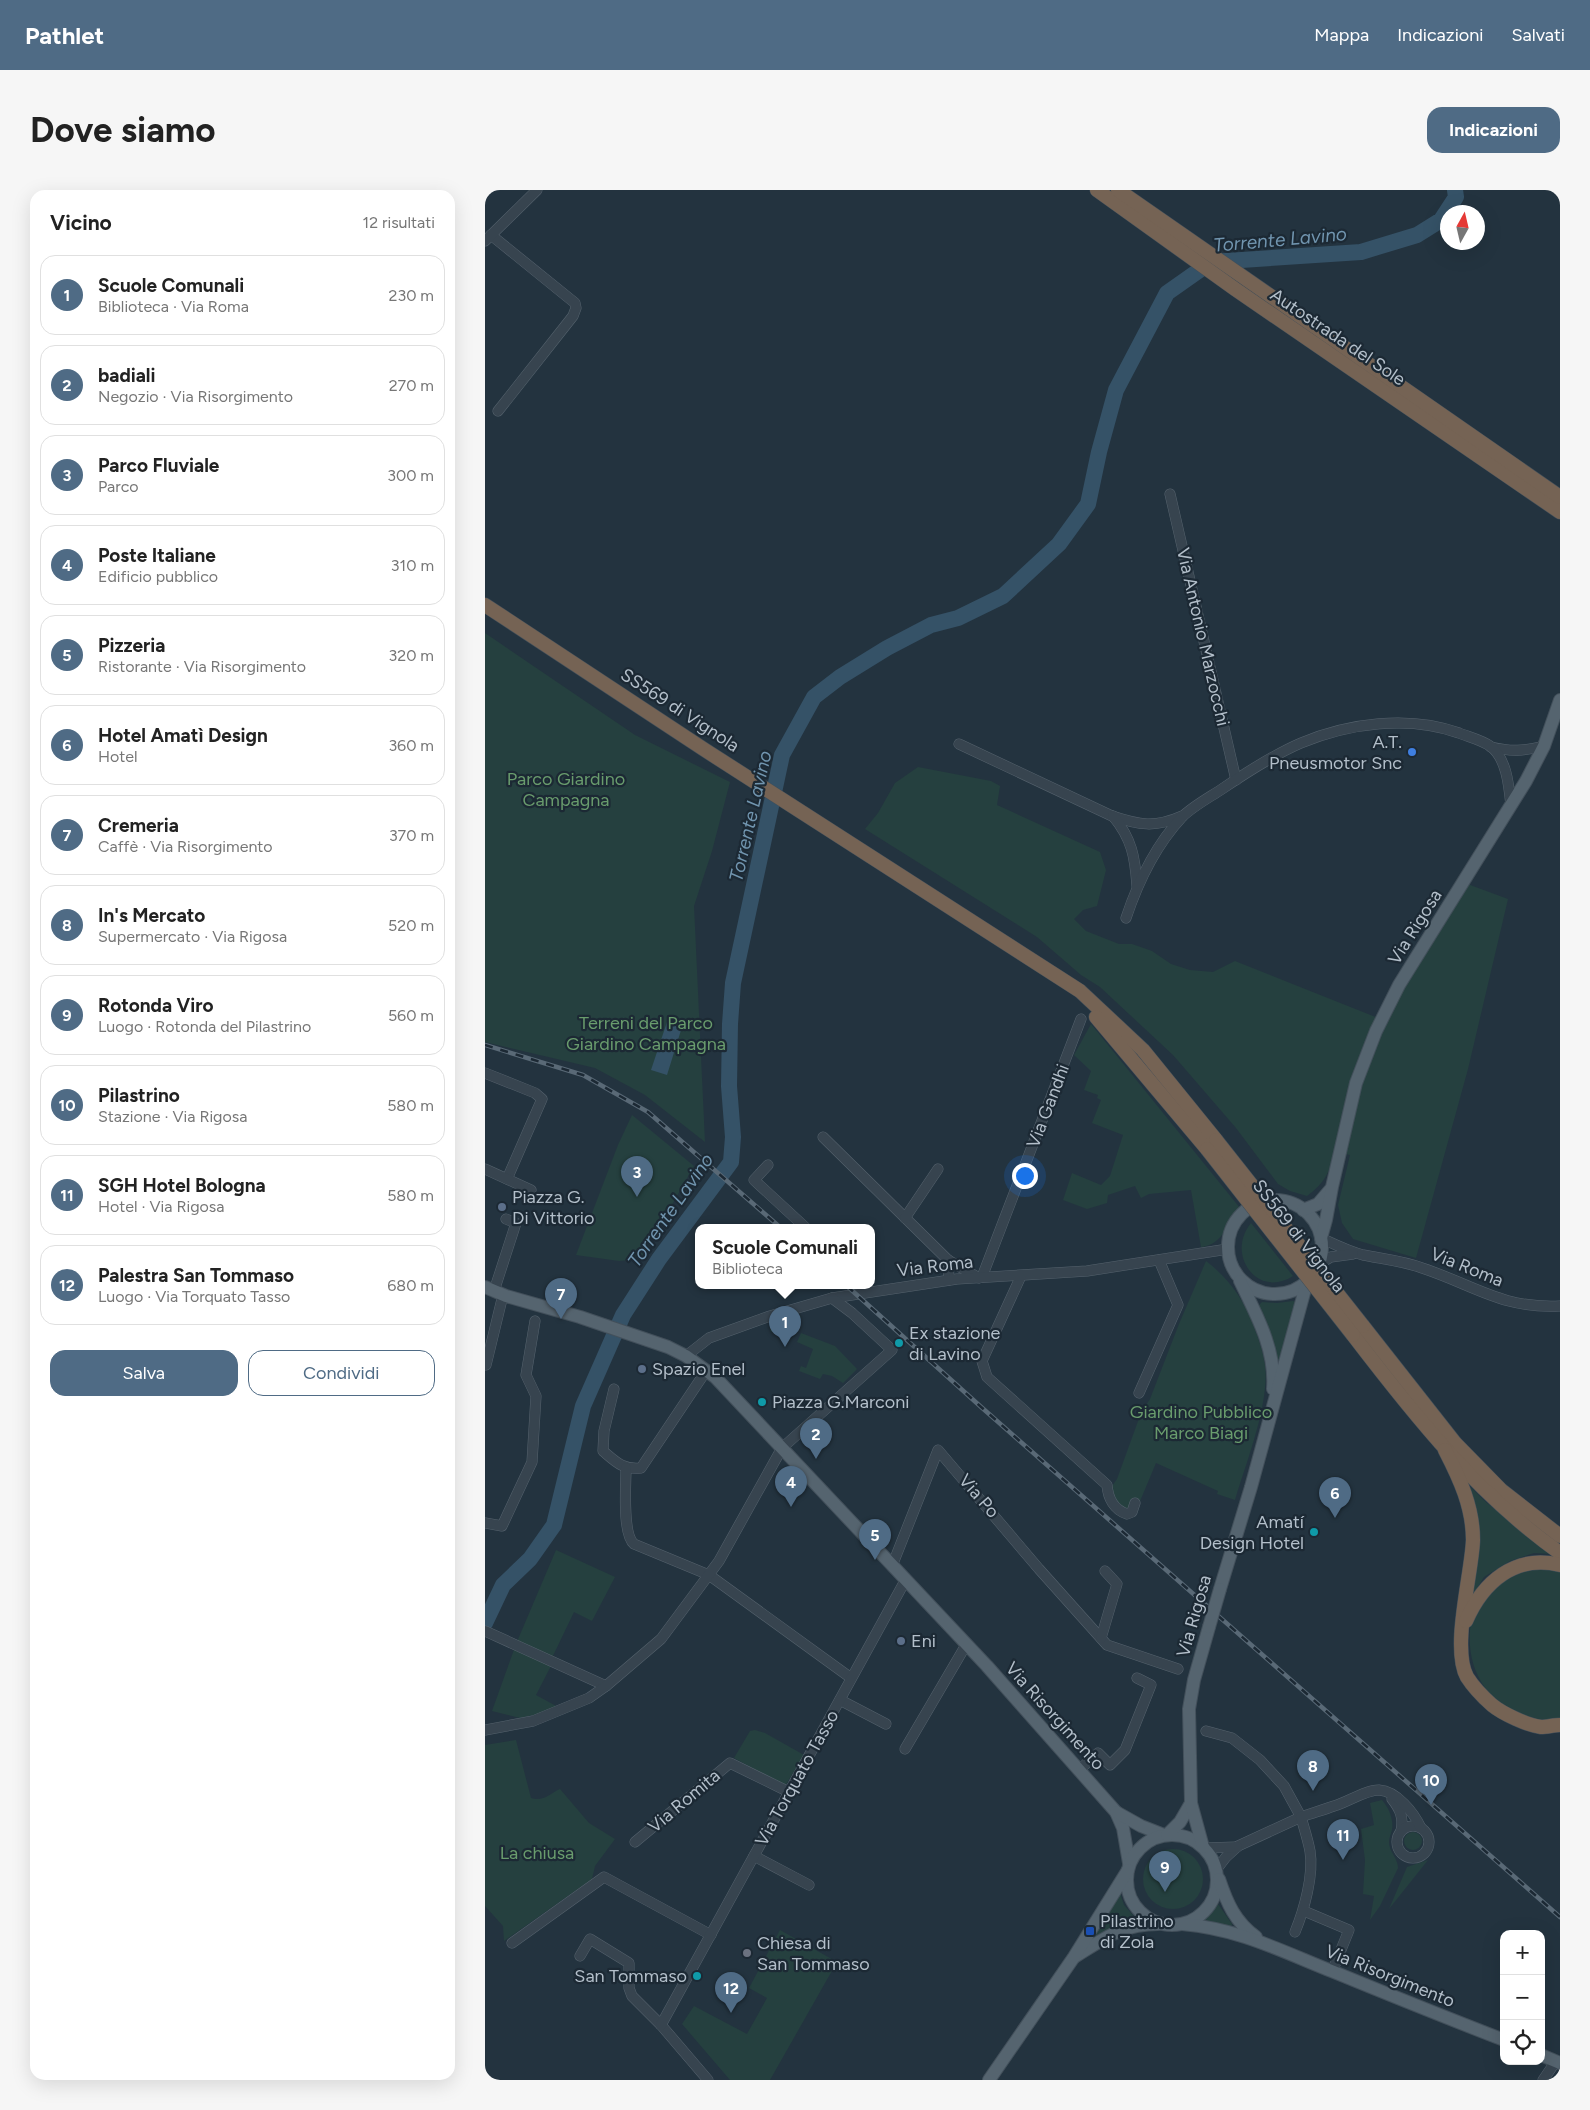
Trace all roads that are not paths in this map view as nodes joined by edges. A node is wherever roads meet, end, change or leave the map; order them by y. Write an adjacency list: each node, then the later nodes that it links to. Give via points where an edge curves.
1 (537, 190): 4 (street)
2 (1097, 190): 8 (highway, Autostrada del Sole)
3 (1118, 190): 7 (highway, Autostrada del Sole)
4 (488, 238): 5 (street, via 575,303 576,308)
5 (498, 411)
6 (1170, 494): 14 (street, Via Antonio Marzocchi)
7 (1560, 498)
8 (1560, 512)
9 (485, 605): 52 (highway, SS569 di Vignola, bridge, via 1007,944 1084,1003 1211,1144 1267,1228)
10 (1560, 700): 12 (main road, Via Rigosa)
11 (959, 744): 16 (street)
12 (1544, 746): 13 (street, via 1510,752); 15 (main road, Via Rigosa)
13 (1491, 747): 14 (street, via 1446,728 1423,724 1373,724 1344,729 1301,743); 15 (street, via 1504,770)
14 (1236, 780): 17 (street)
15 (1511, 806): 27 (main road, Via Rigosa, via 1399,985 1376,1031 1356,1083)
16 (1112, 816): 17 (street, via 1136,824 1151,824); 18 (street, via 1132,846)
17 (1183, 816): 18 (street, via 1159,846)
18 (1137, 886): 19 (street)
19 (1125, 918)
20 (1081, 1019): 41 (street, Via Gandhi)
21 (485, 1073): 26 (street, via 538,1096)
22 (823, 1137): 30 (street)
23 (767, 1164): 32 (street, via 754,1180)
24 (485, 1169): 26 (street)
25 (938, 1169): 30 (street)
26 (507, 1178): 28 (street)
27 (1332, 1187): 29 (main road, Via Rigosa, via 1318,1204); 33 (main road, Via Rigosa)
28 (531, 1190)
29 (1303, 1210): 33 (main road, via 1316,1225); 34 (main road, via 1279,1201 1252,1207 1233,1226)
30 (905, 1218): 36 (street)
31 (511, 1221): 46 (street)
32 (802, 1224)
33 (1321, 1238): 35 (street, Via Roma); 38 (main road)
34 (1228, 1249): 37 (street, Via Roma); 40 (main road)
35 (1362, 1254): 38 (street, Via Roma, via 1342,1254); 49 (street, Via Roma, via 1422,1268 1507,1302 1523,1306)
36 (948, 1260): 41 (street); 42 (street)
37 (1159, 1260): 39 (street, Via Roma, via 1087,1271); 57 (street, via 1178,1305)
38 (1319, 1264): 43 (main road)
39 (1021, 1276): 41 (street, Via Roma); 63 (street, via 982,1361 987,1377 1107,1485 1111,1500 1119,1510 1127,1514)
40 (1238, 1276): 43 (main road, via 1250,1287 1268,1294 1289,1292); 58 (main road, Via Rigosa, via 1269,1347 1274,1377)
41 (980, 1278): 42 (street, Via Roma)
42 (949, 1280): 45 (street, Via Roma)
43 (1307, 1282): 58 (main road, Via Rigosa)
44 (871, 1289): 47 (street, Via Roma)
45 (875, 1289)
46 (494, 1291): 50 (main road, Via Risorgimento); 54 (street)
47 (853, 1296): 48 (street, Via Roma); 51 (street, via 850,1303)
48 (832, 1298): 51 (street); 53 (street, Via Roma, via 709,1338)
49 (1560, 1306)
50 (537, 1313): 53 (main road, Via Risorgimento, via 580,1317); 65 (street, via 526,1375 537,1396 532,1462 502,1526)
51 (853, 1313): 59 (street, via 892,1350)
52 (1358, 1331): 60 (highway, SS569 di Vignola, via 1402,1399); 62 (highway, SS569 di Vignola, via 1455,1443)
53 (686, 1356): 59 (main road, Via Risorgimento, via 715,1377)
54 (486, 1365)
55 (703, 1377): 61 (street, via 641,1468)
56 (614, 1389): 61 (street, via 604,1431 603,1451)
57 (1139, 1393)
58 (1271, 1414): 90 (main road, Via Rigosa, bridge, via 1194,1680 1189,1709)
59 (782, 1448): 69 (main road, Via Risorgimento); 71 (street)
60 (1445, 1450): 67 (highway, SS569 di Vignola, via 1503,1509); 73 (highway, via 1471,1511 1473,1540)
61 (626, 1468): 71 (street, via 630,1541)
62 (1501, 1490): 64 (highway); 66 (highway, SS569 di Vignola)
63 (1135, 1503)
64 (1560, 1522)
65 (485, 1523)
66 (1560, 1536)
67 (1560, 1553)
68 (1560, 1565): 73 (highway, via 1526,1563 1495,1578 1472,1607)
69 (892, 1566): 72 (main road, Via Risorgimento); 75 (street, Via Po, via 938,1450)
70 (1105, 1571): 75 (street, via 1117,1584)
71 (709, 1575): 78 (street); 80 (street, via 661,1638)
72 (905, 1581): 76 (main road, Via Risorgimento); 78 (street, Via Torquato Tasso)
73 (1463, 1629): 83 (highway, via 1462,1653 1466,1675 1481,1696 1501,1713 1541,1727)
74 (489, 1633): 80 (street)
75 (1101, 1638): 77 (street, Via Po, via 1107,1645)
76 (966, 1645): 86 (street); 87 (main road, Via Risorgimento)
77 (1178, 1669)
78 (851, 1678): 81 (street, Via Torquato Tasso)
79 (1137, 1678): 87 (street, via 1151,1685 1125,1750 1110,1765 1098,1753)
80 (606, 1686): 84 (street, via 589,1698 533,1721)
81 (839, 1700): 82 (street, Via Torquato Tasso); 88 (street, Via Torquato Tasso)
82 (886, 1724)
83 (1560, 1725)
84 (485, 1730)
85 (1206, 1731): 92 (street, via 1232,1738 1260,1760 1284,1786)
86 (905, 1750)
87 (1079, 1770): 91 (main road, Via Risorgimento)
88 (789, 1792): 96 (street, Via Romita, via 730,1763); 99 (street, Via Torquato Tasso)
89 (1387, 1792): 92 (street, via 1372,1791); 93 (street, via 1409,1809); 94 (street, via 1401,1813)
90 (1191, 1803): 95 (main road, via 1180,1822); 98 (main road, Via Rigosa)
91 (1116, 1812): 95 (main road, Via Risorgimento); 100 (main road, Via Risorgimento, via 1123,1828)
92 (1301, 1817): 97 (street); 103 (street, via 1311,1853)
93 (1421, 1828): 94 (street, via 1411,1826); 94 (street, via 1427,1836 1428,1845 1415,1857 1405,1856 1399,1849 1397,1840)
94 (1401, 1831)
95 (1166, 1835): 98 (main road, via 1192,1839); 100 (main road, via 1141,1847)
96 (635, 1842)
97 (1238, 1846): 98 (street); 101 (street)
98 (1204, 1847): 101 (main road)
99 (754, 1856): 102 (street, Via Torquato Tasso); 107 (street, Via Torquato Tasso)
100 (1129, 1867): 104 (main road, via 1127,1883 1135,1906 1143,1915); 111 (main road)
101 (1217, 1871): 105 (main road, via 1217,1886 1206,1910); 109 (main road, Via Risorgimento, via 1227,1904 1234,1915)
102 (809, 1885)
103 (1304, 1911): 106 (street); 112 (street, via 1349,1930)
104 (1166, 1924): 105 (main road); 111 (main road, via 1140,1924 1115,1932)
105 (1182, 1924): 109 (main road, Via Risorgimento, via 1211,1926)
106 (1295, 1932)
107 (711, 1936): 108 (street, via 604,1877); 113 (street, Via Torquato Tasso)
108 (512, 1943)
109 (1265, 1943): 112 (main road, Via Risorgimento)
110 (580, 1956): 113 (street, via 591,1940 629,1963 632,1996)
111 (1074, 1957): 118 (main road)
112 (1332, 1972): 114 (main road, Via Risorgimento)
113 (661, 2025): 117 (street)
114 (1500, 2038)
115 (1545, 2057): 116 (main road)
116 (1558, 2062): 119 (street)
117 (708, 2080)
118 (989, 2080)
119 (1543, 2080)

